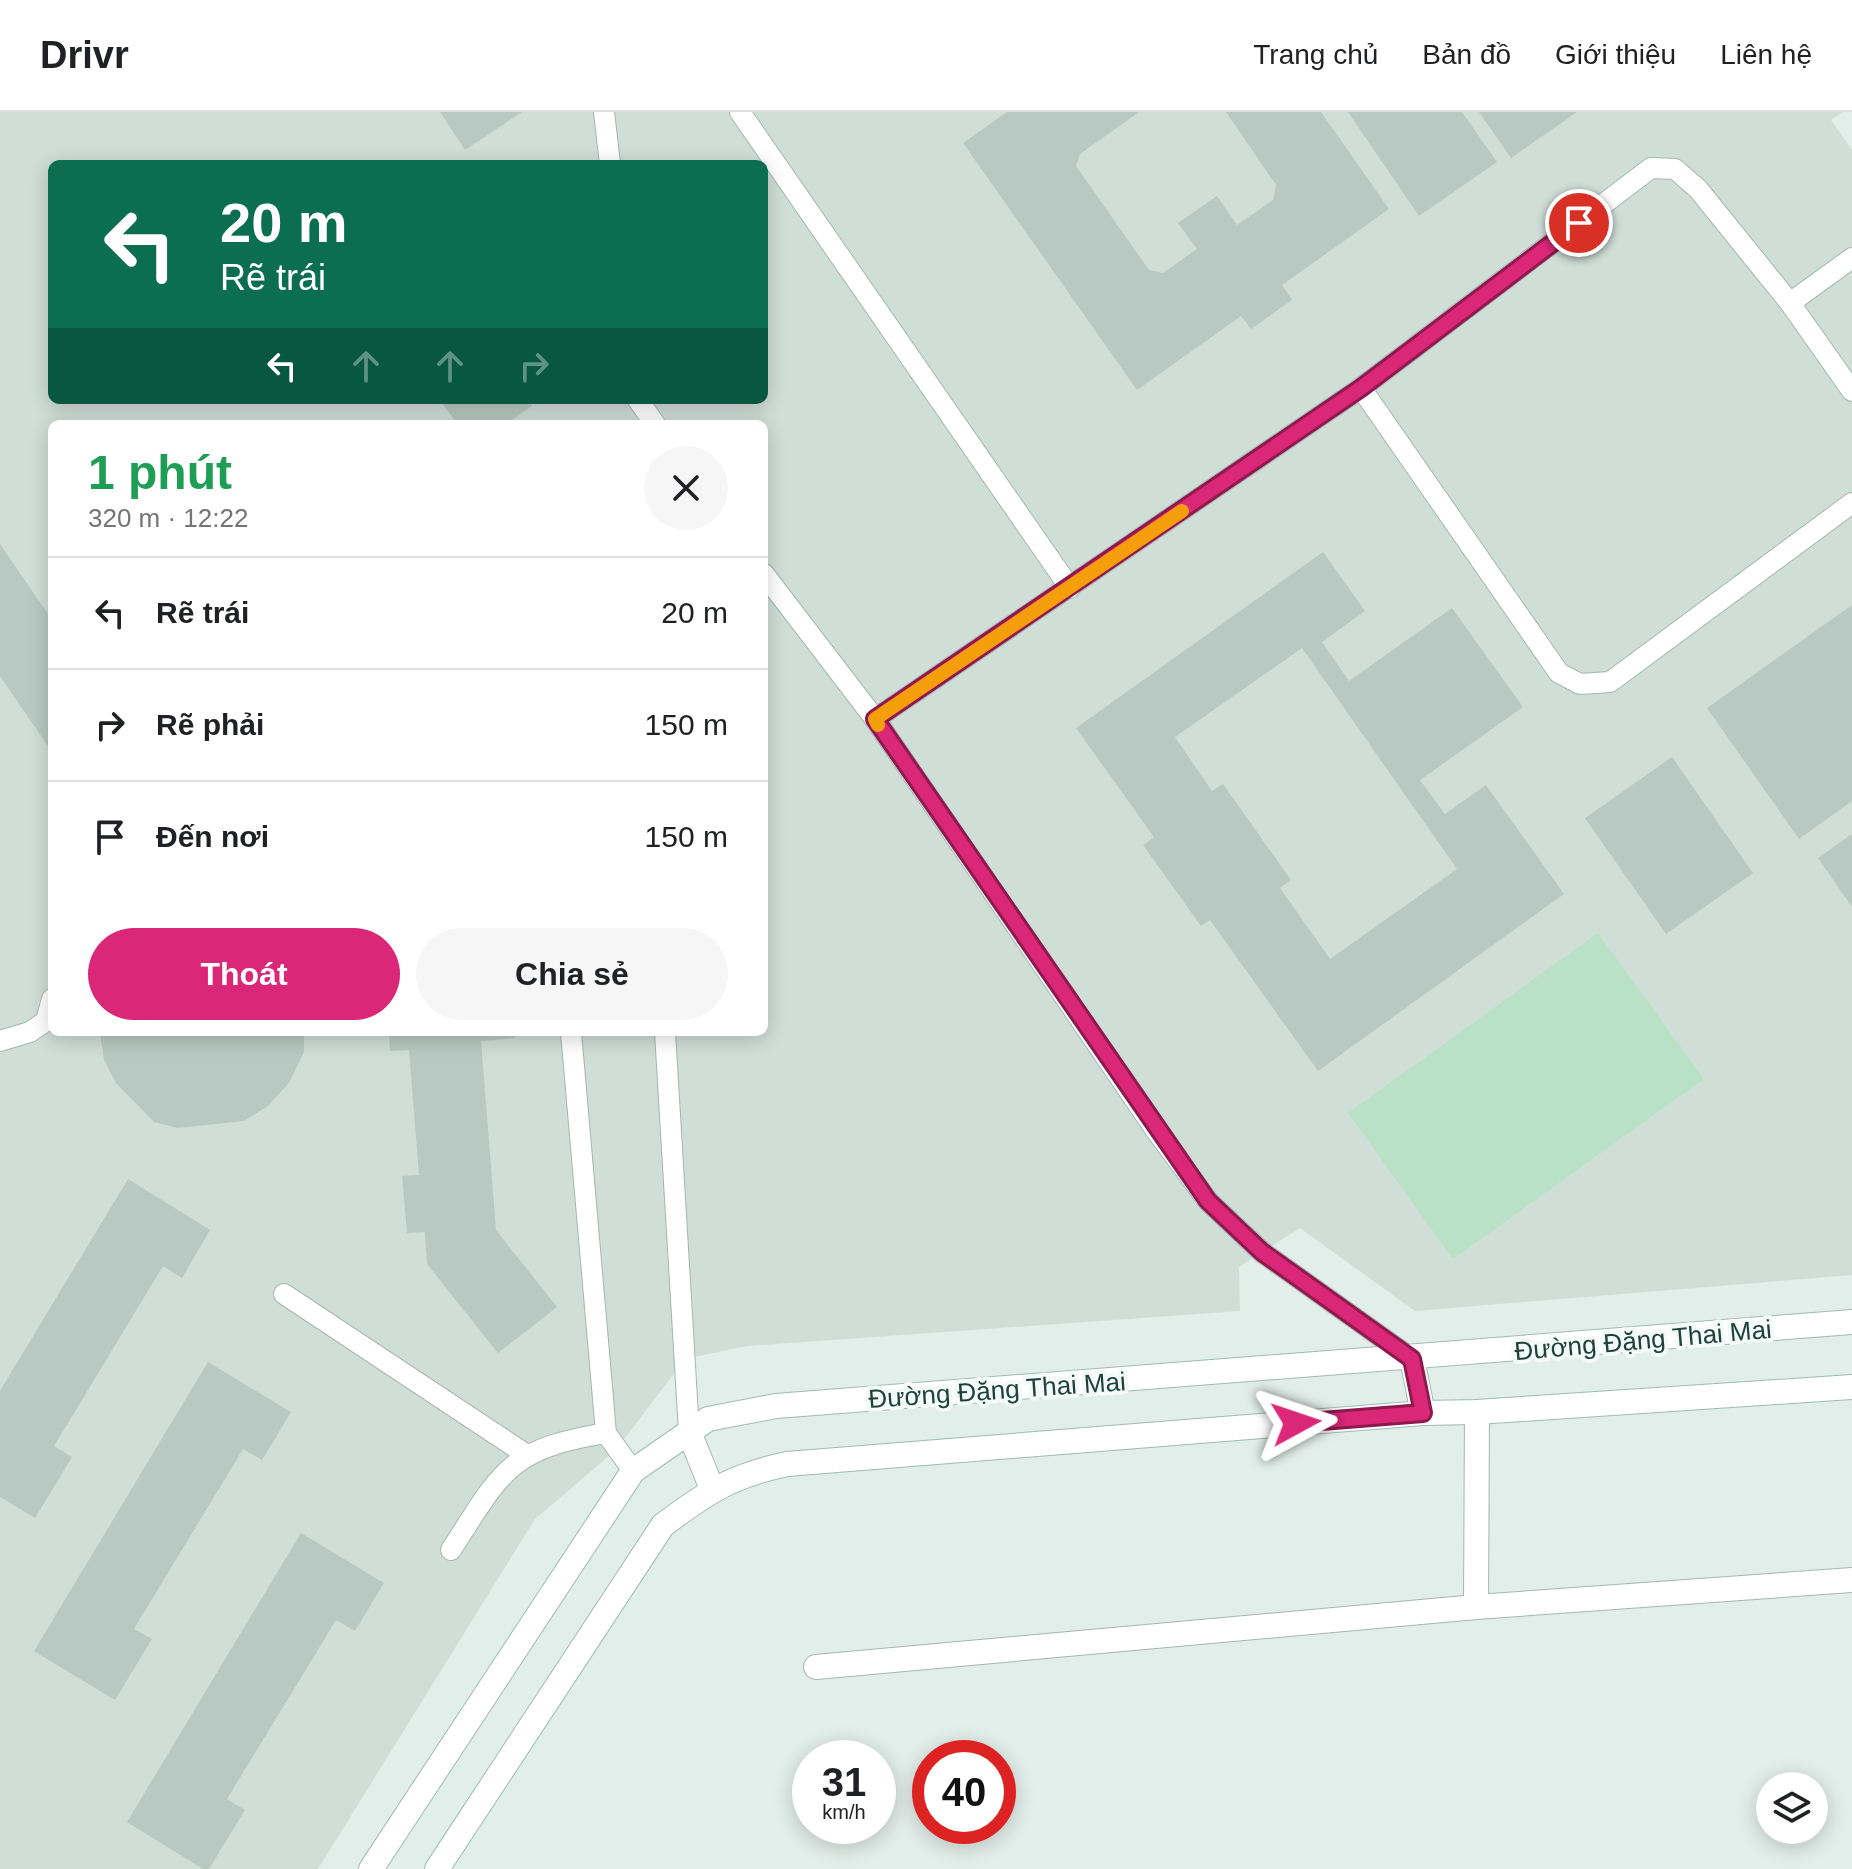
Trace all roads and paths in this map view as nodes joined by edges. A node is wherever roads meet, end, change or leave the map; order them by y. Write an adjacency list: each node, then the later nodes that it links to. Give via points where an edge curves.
1 (604, 112): 3 (lane)
2 (740, 112): 12 (lane)
3 (610, 160)
4 (1852, 258): 5 (lane)
5 (1790, 303): 6 (lane, via 1698,189 1675,169 1651,168); 7 (lane)
6 (1361, 388): 10 (lane, via 1559,673 1580,684 1610,682); 12 (lane)
7 (1852, 391)
8 (639, 404): 9 (lane)
9 (652, 420)
10 (1852, 503)
11 (768, 579): 13 (lane)
12 (1070, 588): 13 (lane)
13 (875, 719): 20 (lane, via 1208,1201 1262,1252)
14 (48, 1014): 17 (lane, via 30,1032)
15 (571, 1036): 25 (lane)
16 (665, 1036): 24 (lane)
17 (0, 1041)
18 (284, 1294): 26 (lane)
19 (1852, 1322): 20 (street, Đường Đặng Thai Mai)
20 (1412, 1359): 23 (street); 24 (street, Đường Đặng Thai Mai, via 776,1406 708,1419)
21 (1852, 1387): 22 (street)
22 (1477, 1412): 23 (street); 31 (street)
23 (1423, 1413): 28 (street, via 787,1464 744,1473)
24 (689, 1432): 27 (street, Đường Đặng Thai Mai); 28 (street)
25 (606, 1433): 26 (lane, via 556,1441); 27 (lane)
26 (527, 1455): 29 (lane, via 507,1468)
27 (633, 1471): 33 (street, Đường Đặng Thai Mai)
28 (712, 1489): 34 (street, via 663,1525)
29 (451, 1550)
30 (1852, 1580): 31 (street)
31 (1476, 1607): 32 (street)
32 (816, 1667)
33 (371, 1869)
34 (437, 1869)

